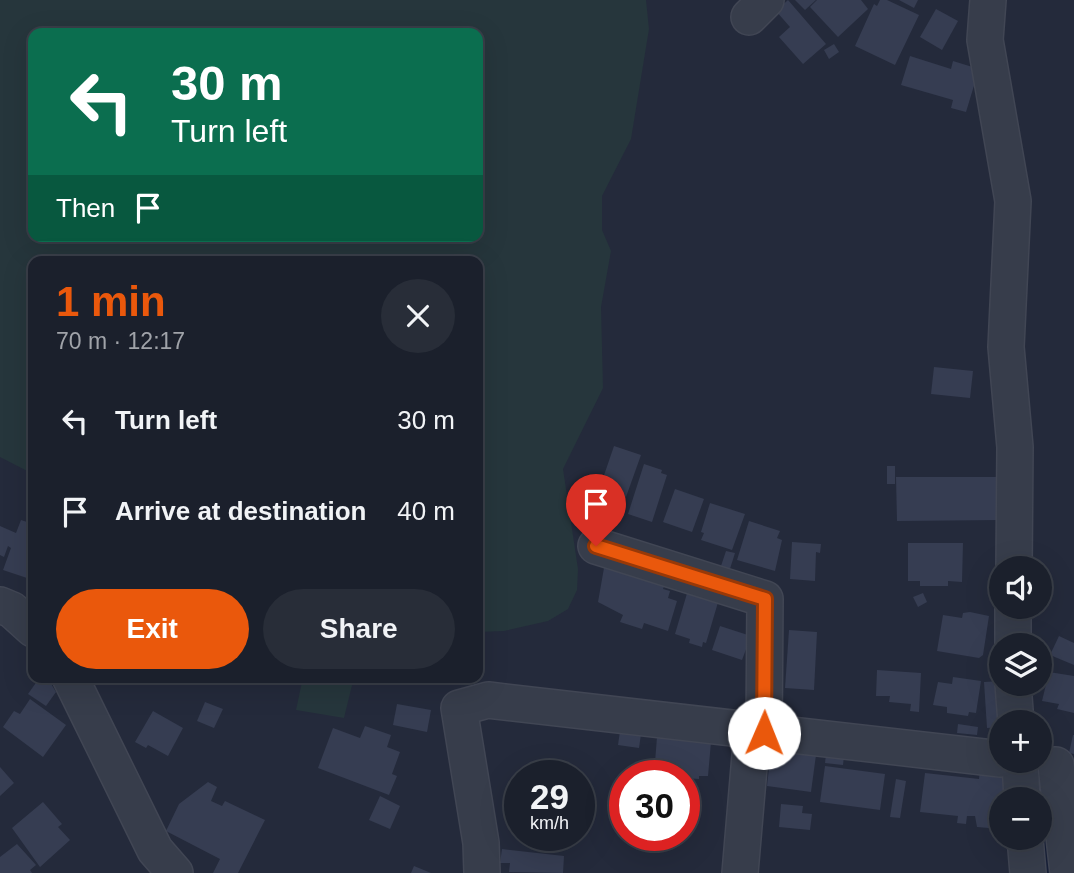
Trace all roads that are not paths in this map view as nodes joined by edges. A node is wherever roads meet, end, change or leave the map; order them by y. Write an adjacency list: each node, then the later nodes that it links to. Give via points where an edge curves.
1 (988, 0): 3 (street, via 985,40 1013,201 1006,347 1015,447)
2 (596, 546): 7 (street, via 765,599)
3 (1014, 556)
4 (0, 605): 5 (street)
5 (28, 625)
6 (73, 683): 11 (street, via 155,850)
7 (758, 732): 8 (street); 12 (street, via 488,700 459,708); 13 (street)
8 (989, 758)
9 (1065, 767): 15 (street)
10 (1026, 850): 14 (street)
11 (175, 873)
12 (482, 873)
13 (740, 873)
14 (1028, 873)
15 (1068, 873)

